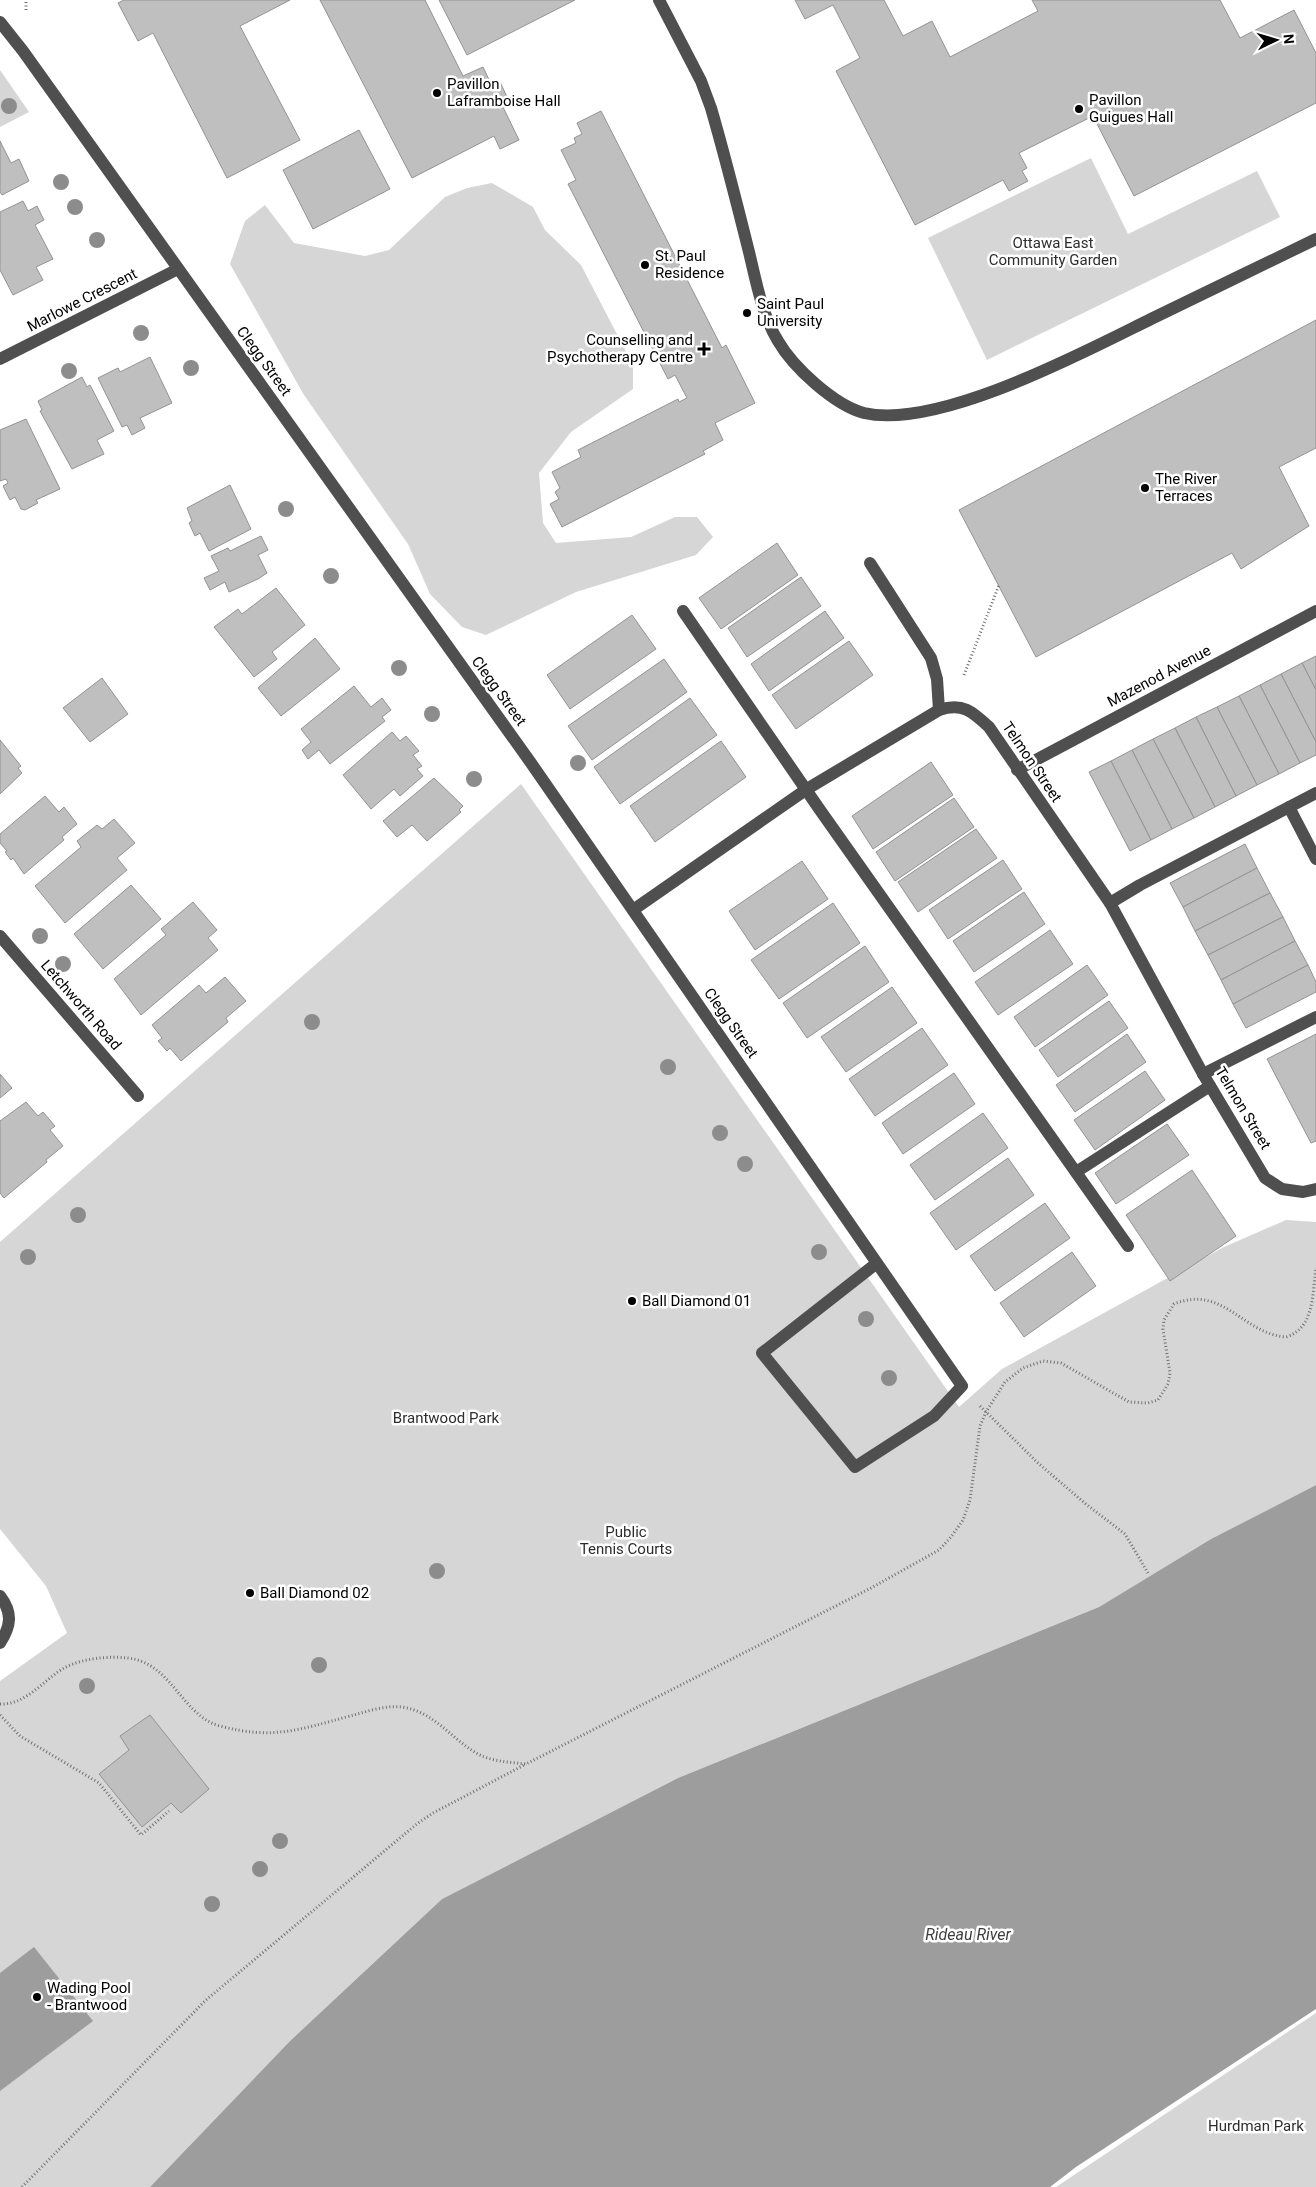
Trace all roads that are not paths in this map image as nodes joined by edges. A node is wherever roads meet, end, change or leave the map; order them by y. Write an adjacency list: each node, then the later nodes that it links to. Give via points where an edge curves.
1 (659, 0): 3 (street, via 701,81 711,108 757,283 777,340 800,372 829,395 863,413 896,416 928,411 977,396 1054,366)
2 (0, 22): 4 (street, Clegg Street)
3 (1316, 239)
4 (178, 269): 5 (street, Marlowe Crescent); 16 (street, Clegg Street)
5 (0, 360)
6 (870, 563): 9 (street, via 930,658 938,680)
7 (683, 611): 11 (street)
8 (1316, 611): 10 (street, Mazenod Avenue)
9 (940, 710): 10 (street, Telmon Street, via 949,706 971,710 989,727); 11 (street, Telmon Street)
10 (1017, 770): 15 (street, Telmon Street)
11 (807, 789): 16 (street, Telmon Street); 22 (street)
12 (1316, 793): 13 (street)
13 (1289, 807): 14 (street); 15 (street)
14 (1316, 858)
15 (1110, 903): 19 (street, Telmon Street)
16 (633, 910): 25 (street, Clegg Street)
17 (0, 936): 21 (street, Letchworth Road)
18 (1316, 1017): 19 (street)
19 (1203, 1074): 20 (street, Telmon Street)
20 (1210, 1086): 22 (street); 23 (street, Telmon Street, via 1265,1178 1282,1189 1303,1192)
21 (138, 1096)
22 (1076, 1172): 24 (street)
23 (1316, 1189)
24 (1128, 1246)
25 (877, 1263): 25 (street, Clegg Street, via 962,1386 934,1416 855,1467 762,1354)
26 (4, 1601): 27 (street, via 10,1620)
27 (0, 1643)

